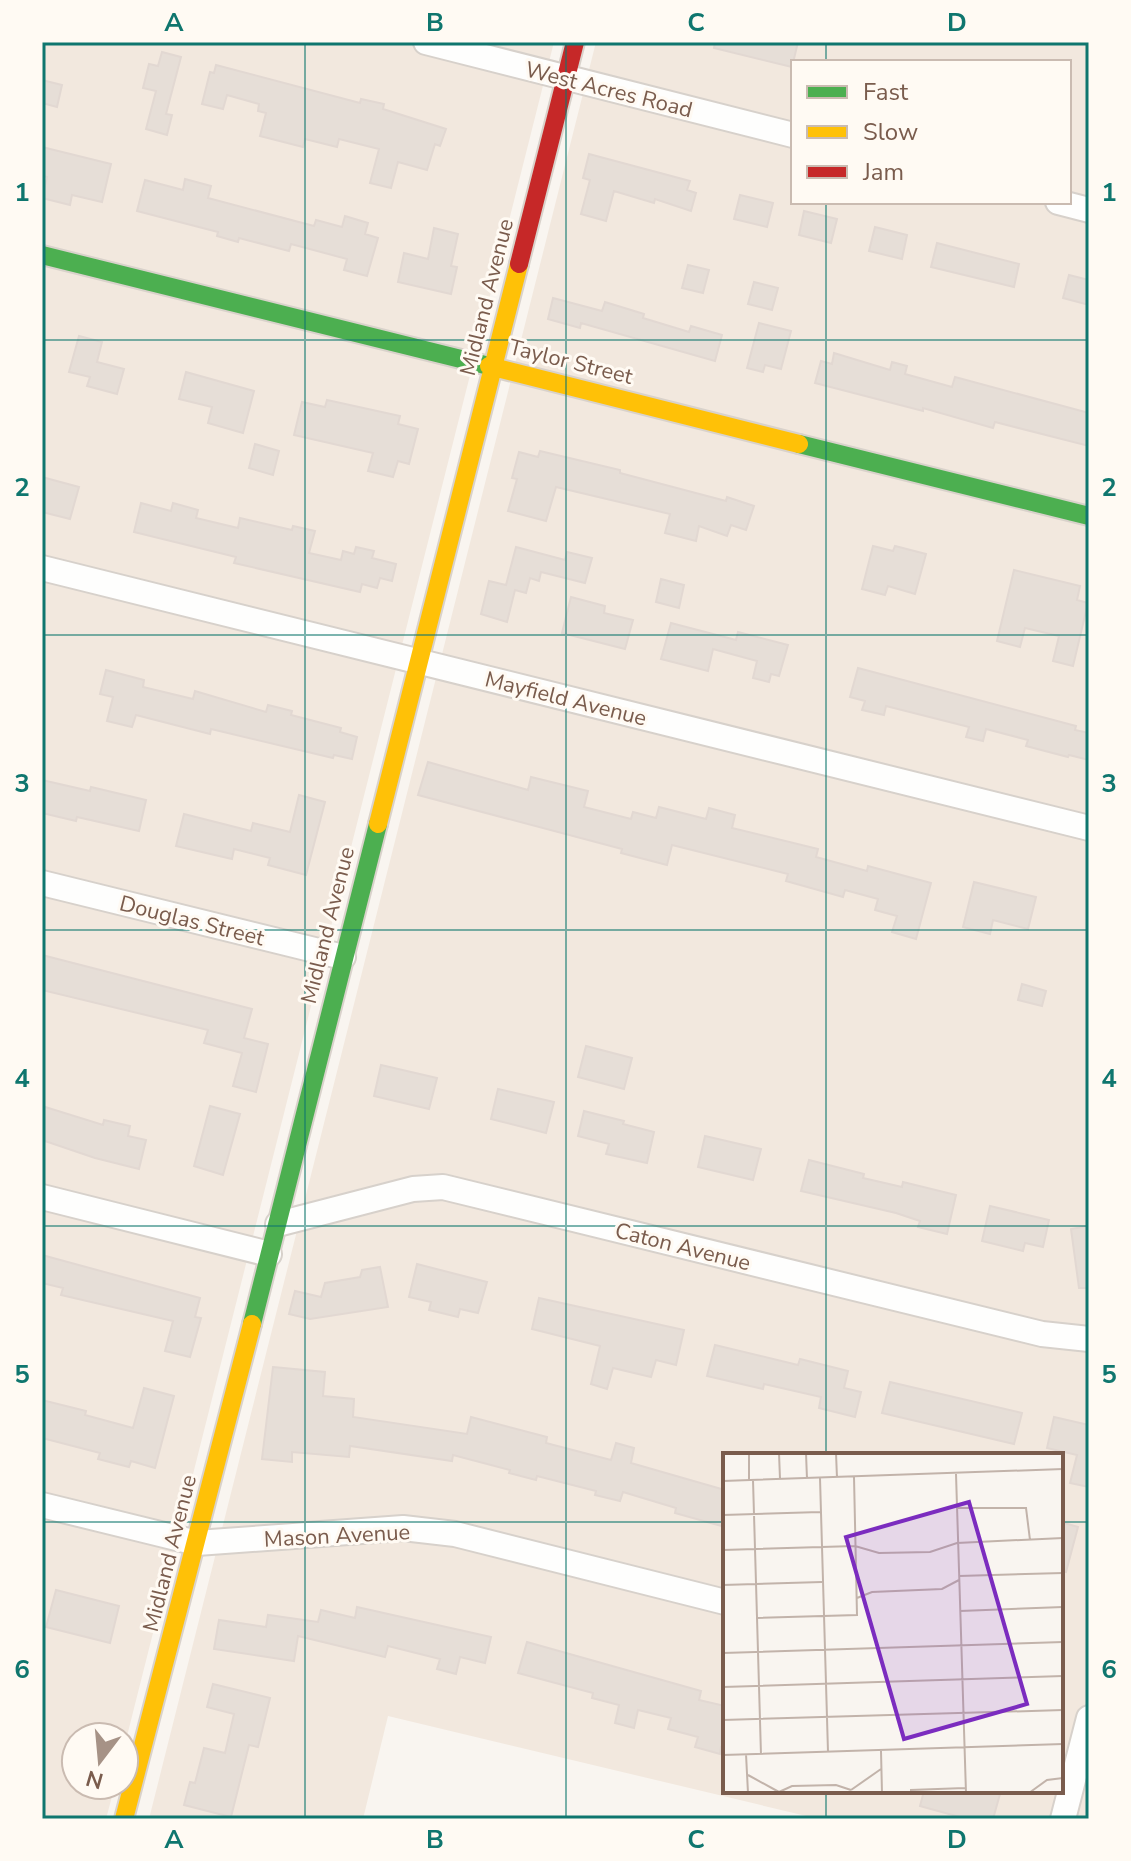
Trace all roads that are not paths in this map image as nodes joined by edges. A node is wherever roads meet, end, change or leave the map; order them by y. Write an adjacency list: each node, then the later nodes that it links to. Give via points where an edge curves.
1 (426, 42): 3 (street, West Acres Road)
2 (575, 42): 3 (main road, Midland Avenue)
3 (566, 78): 4 (street, West Acres Road); 8 (main road, Midland Avenue)
4 (791, 134)
5 (1066, 204): 6 (street)
6 (1089, 210)
7 (42, 255): 8 (main road, Taylor Street)
8 (493, 366): 9 (main road, Taylor Street); 11 (main road, Midland Avenue)
9 (1089, 516)
10 (42, 568): 11 (street, Mayfield Avenue)
11 (418, 661): 12 (street, Mayfield Avenue); 14 (main road, Midland Avenue)
12 (1089, 828)
13 (42, 883): 14 (street, Douglas Street)
14 (343, 957): 16 (main road, Midland Avenue)
15 (42, 1197): 17 (street)
16 (278, 1224): 17 (main road, Midland Avenue); 18 (street, Caton Avenue, via 413,1189 443,1187 1042,1334)
17 (269, 1254): 20 (main road, Midland Avenue)
18 (1089, 1339)
19 (42, 1505): 20 (street, Mason Avenue)
20 (197, 1543): 21 (street, Mason Avenue, via 403,1528 455,1534); 24 (main road, Midland Avenue)
21 (723, 1601)
22 (1089, 1718): 23 (street)
23 (1076, 1758): 25 (street)
24 (124, 1819)
25 (1063, 1819)

